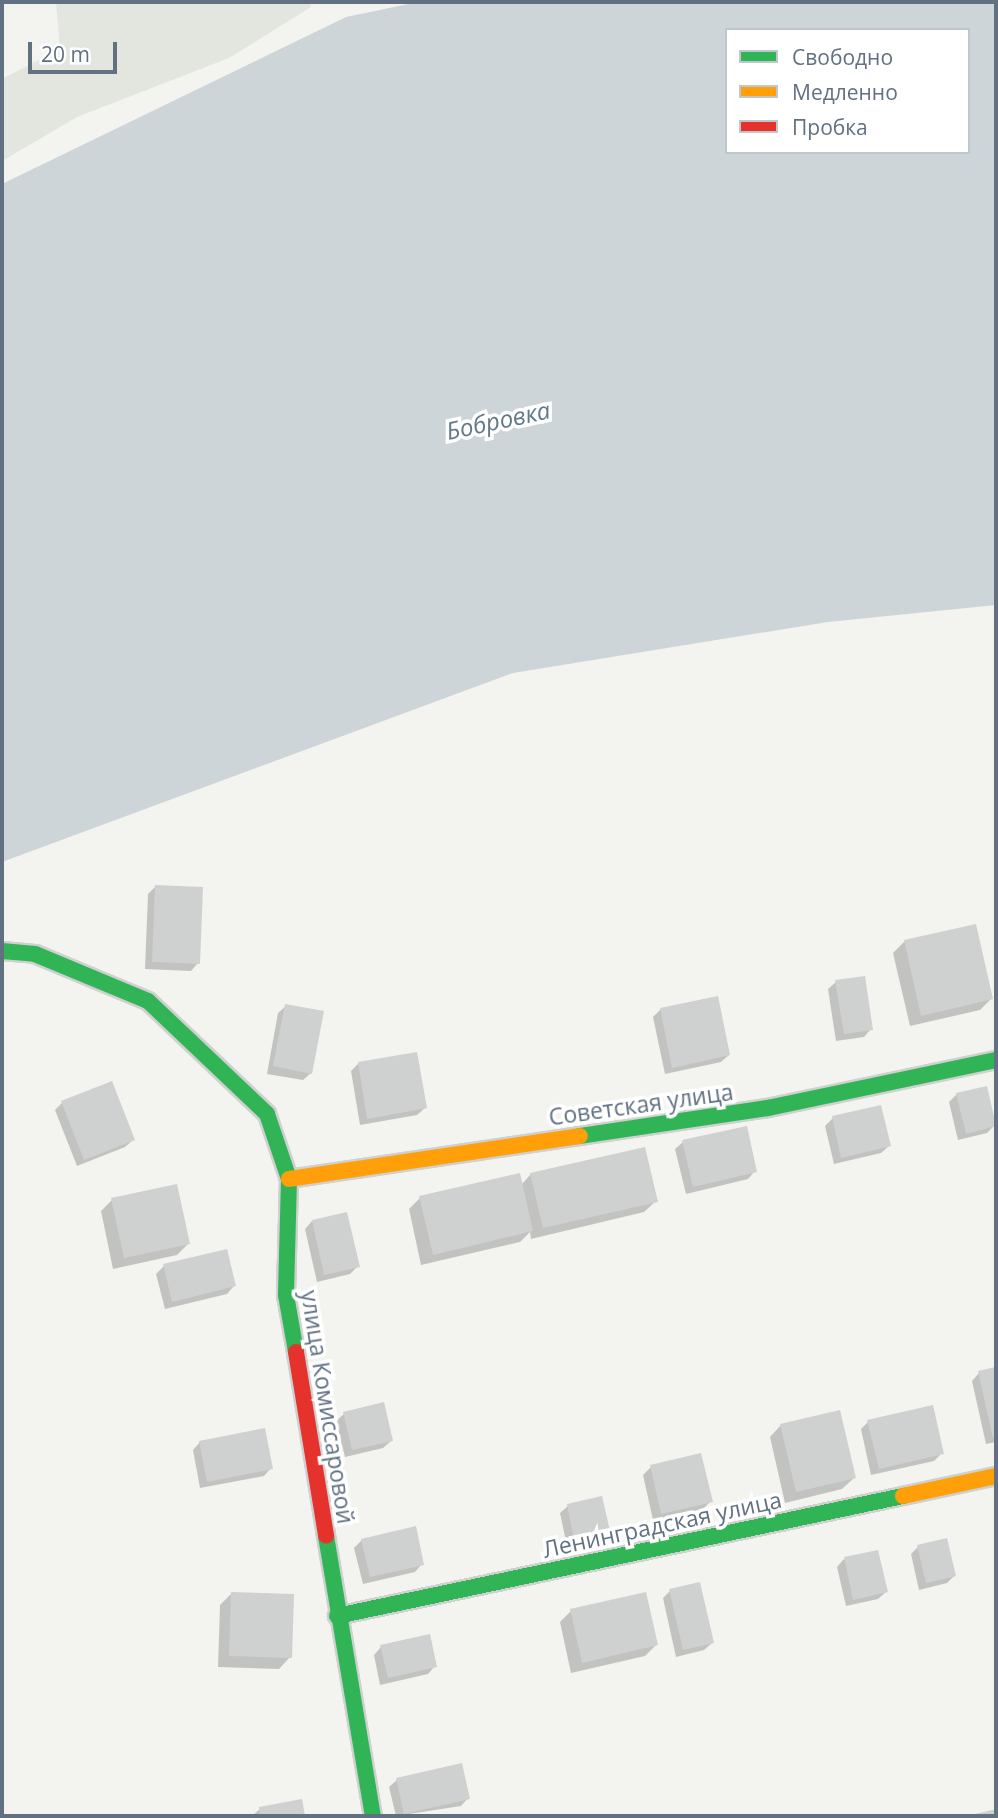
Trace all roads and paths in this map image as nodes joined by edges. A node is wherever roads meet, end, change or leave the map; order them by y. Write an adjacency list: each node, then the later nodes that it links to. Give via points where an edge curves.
1 (2, 951): 3 (street, улица Комиссаровой, via 35,954 148,1001 267,1114)
2 (996, 1060): 3 (street, Советская улица, via 768,1108)
3 (289, 1179): 5 (street, улица Комиссаровой, via 286,1295)
4 (996, 1476): 5 (street, Ленинградская улица)
5 (337, 1616): 6 (street, улица Комиссаровой)
6 (373, 1816)

